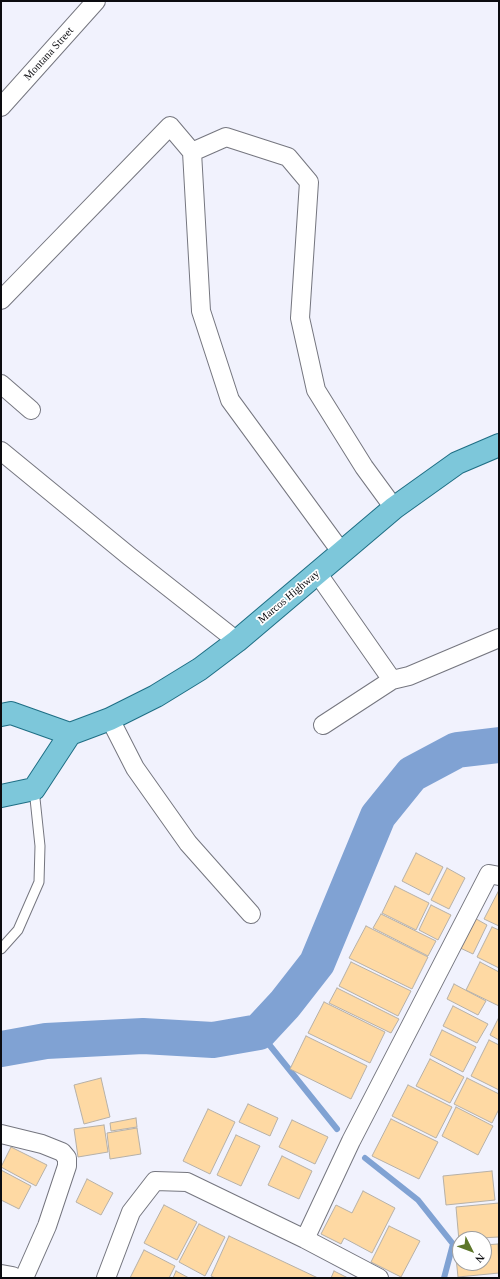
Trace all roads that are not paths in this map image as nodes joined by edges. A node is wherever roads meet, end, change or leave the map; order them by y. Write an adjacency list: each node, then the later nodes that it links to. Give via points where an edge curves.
1 (96, 1): 2 (street, Montana Street)
2 (1, 107)
3 (192, 152): 4 (street, via 170,126); 9 (street, via 226,137 288,157 309,182 300,318 316,390 364,467); 10 (street, via 201,311 230,400)
4 (1, 300)
5 (1, 384): 6 (street)
6 (31, 410)
7 (499, 445): 9 (main road, Marcos Highway, via 457,463)
8 (1, 452): 13 (street)
9 (394, 508): 10 (main road, Marcos Highway)
10 (342, 553): 11 (main road, Marcos Highway)
11 (318, 574): 13 (main road, Marcos Highway); 14 (street)
12 (499, 638): 14 (street, via 409,676)
13 (237, 641): 16 (main road, Marcos Highway, via 200,670)
14 (392, 680): 17 (street)
15 (1, 715): 18 (main road, via 11,713)
16 (110, 719): 18 (main road, Marcos Highway); 22 (street, via 135,768 184,836)
17 (323, 726)
18 (70, 734): 19 (main road)
19 (34, 789): 20 (main road); 23 (lane, via 40,846 39,882 18,930)
20 (1, 796)
21 (499, 876): 25 (street, via 489,874 352,1141)
22 (251, 914)
23 (1, 949)
24 (1, 1134): 28 (street, via 42,1144 62,1152 67,1158 67,1166 46,1226)
25 (305, 1239): 29 (street, via 187,1182 155,1181 131,1212); 30 (street)
26 (1, 1276): 27 (street)
27 (12, 1278)
28 (24, 1278)
29 (106, 1278)
30 (379, 1278)

